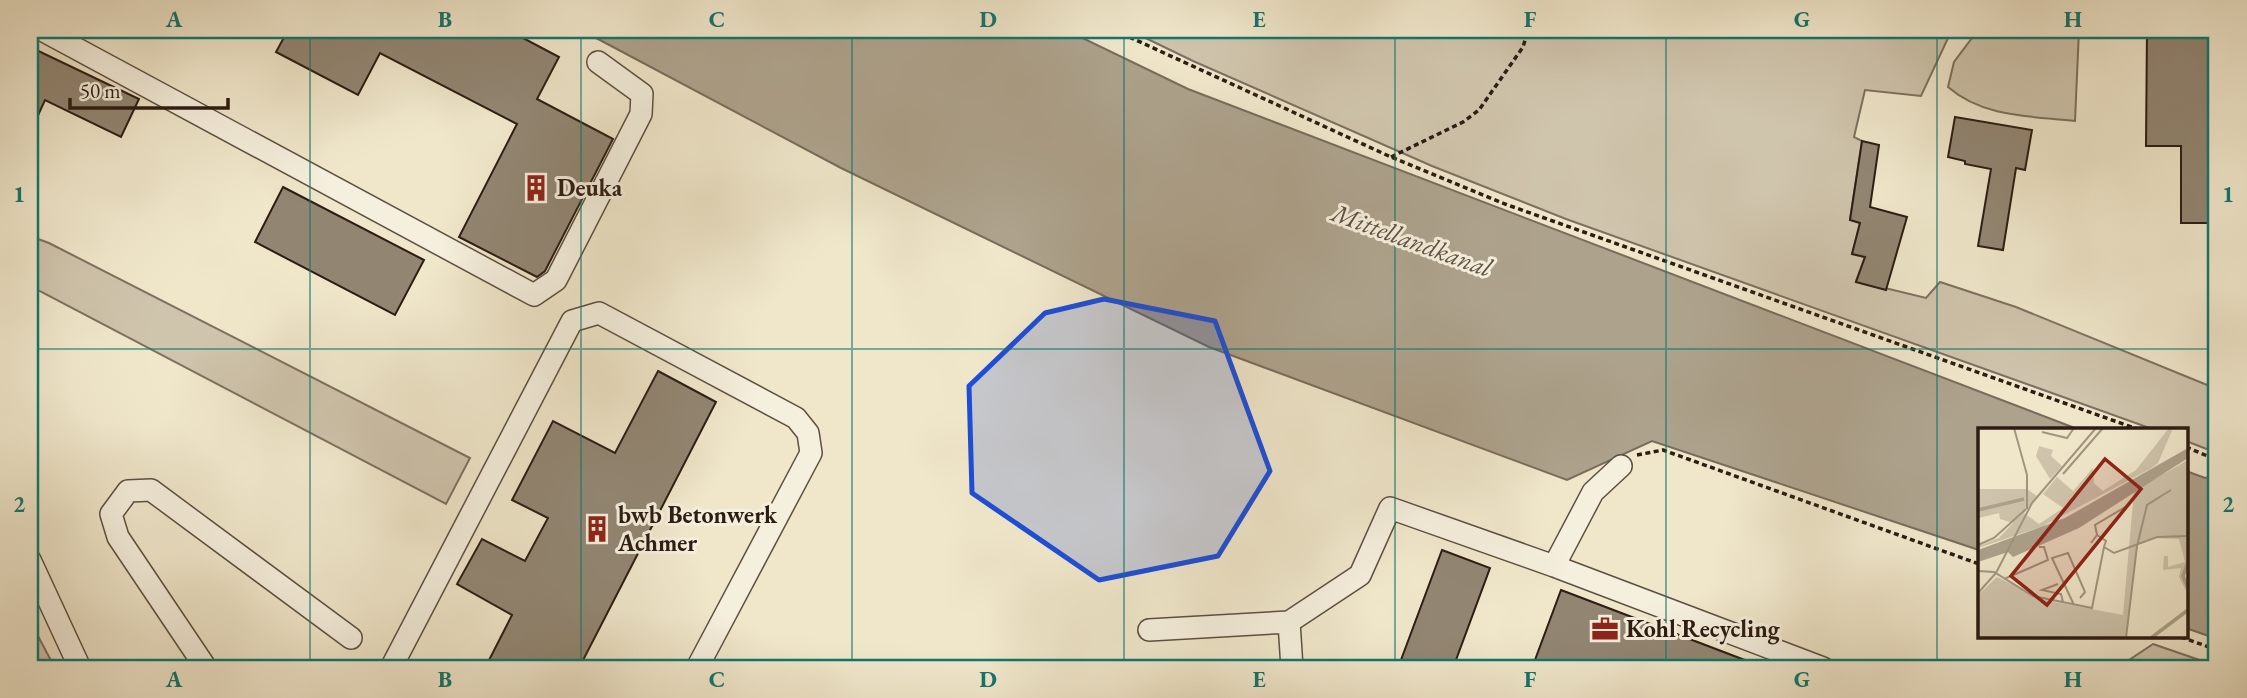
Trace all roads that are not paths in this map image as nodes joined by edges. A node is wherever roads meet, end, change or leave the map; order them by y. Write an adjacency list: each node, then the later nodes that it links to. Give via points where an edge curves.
1 (42, 30): 2 (street, via 534,295 556,280 641,114 642,94)
2 (598, 62)
3 (1621, 466): 5 (street, via 1593,492)
4 (30, 560): 9 (street)
5 (1554, 566): 6 (street, via 1390,508 1360,575); 14 (street)
6 (1289, 622): 7 (street); 13 (street)
7 (1149, 630)
8 (351, 638): 10 (street, via 151,490 128,491 111,514 118,537)
9 (80, 668)
10 (206, 668)
11 (391, 668): 12 (street, via 572,321 599,313 796,418 808,433 811,453)
12 (697, 668)
13 (1292, 668)
14 (1823, 668)

